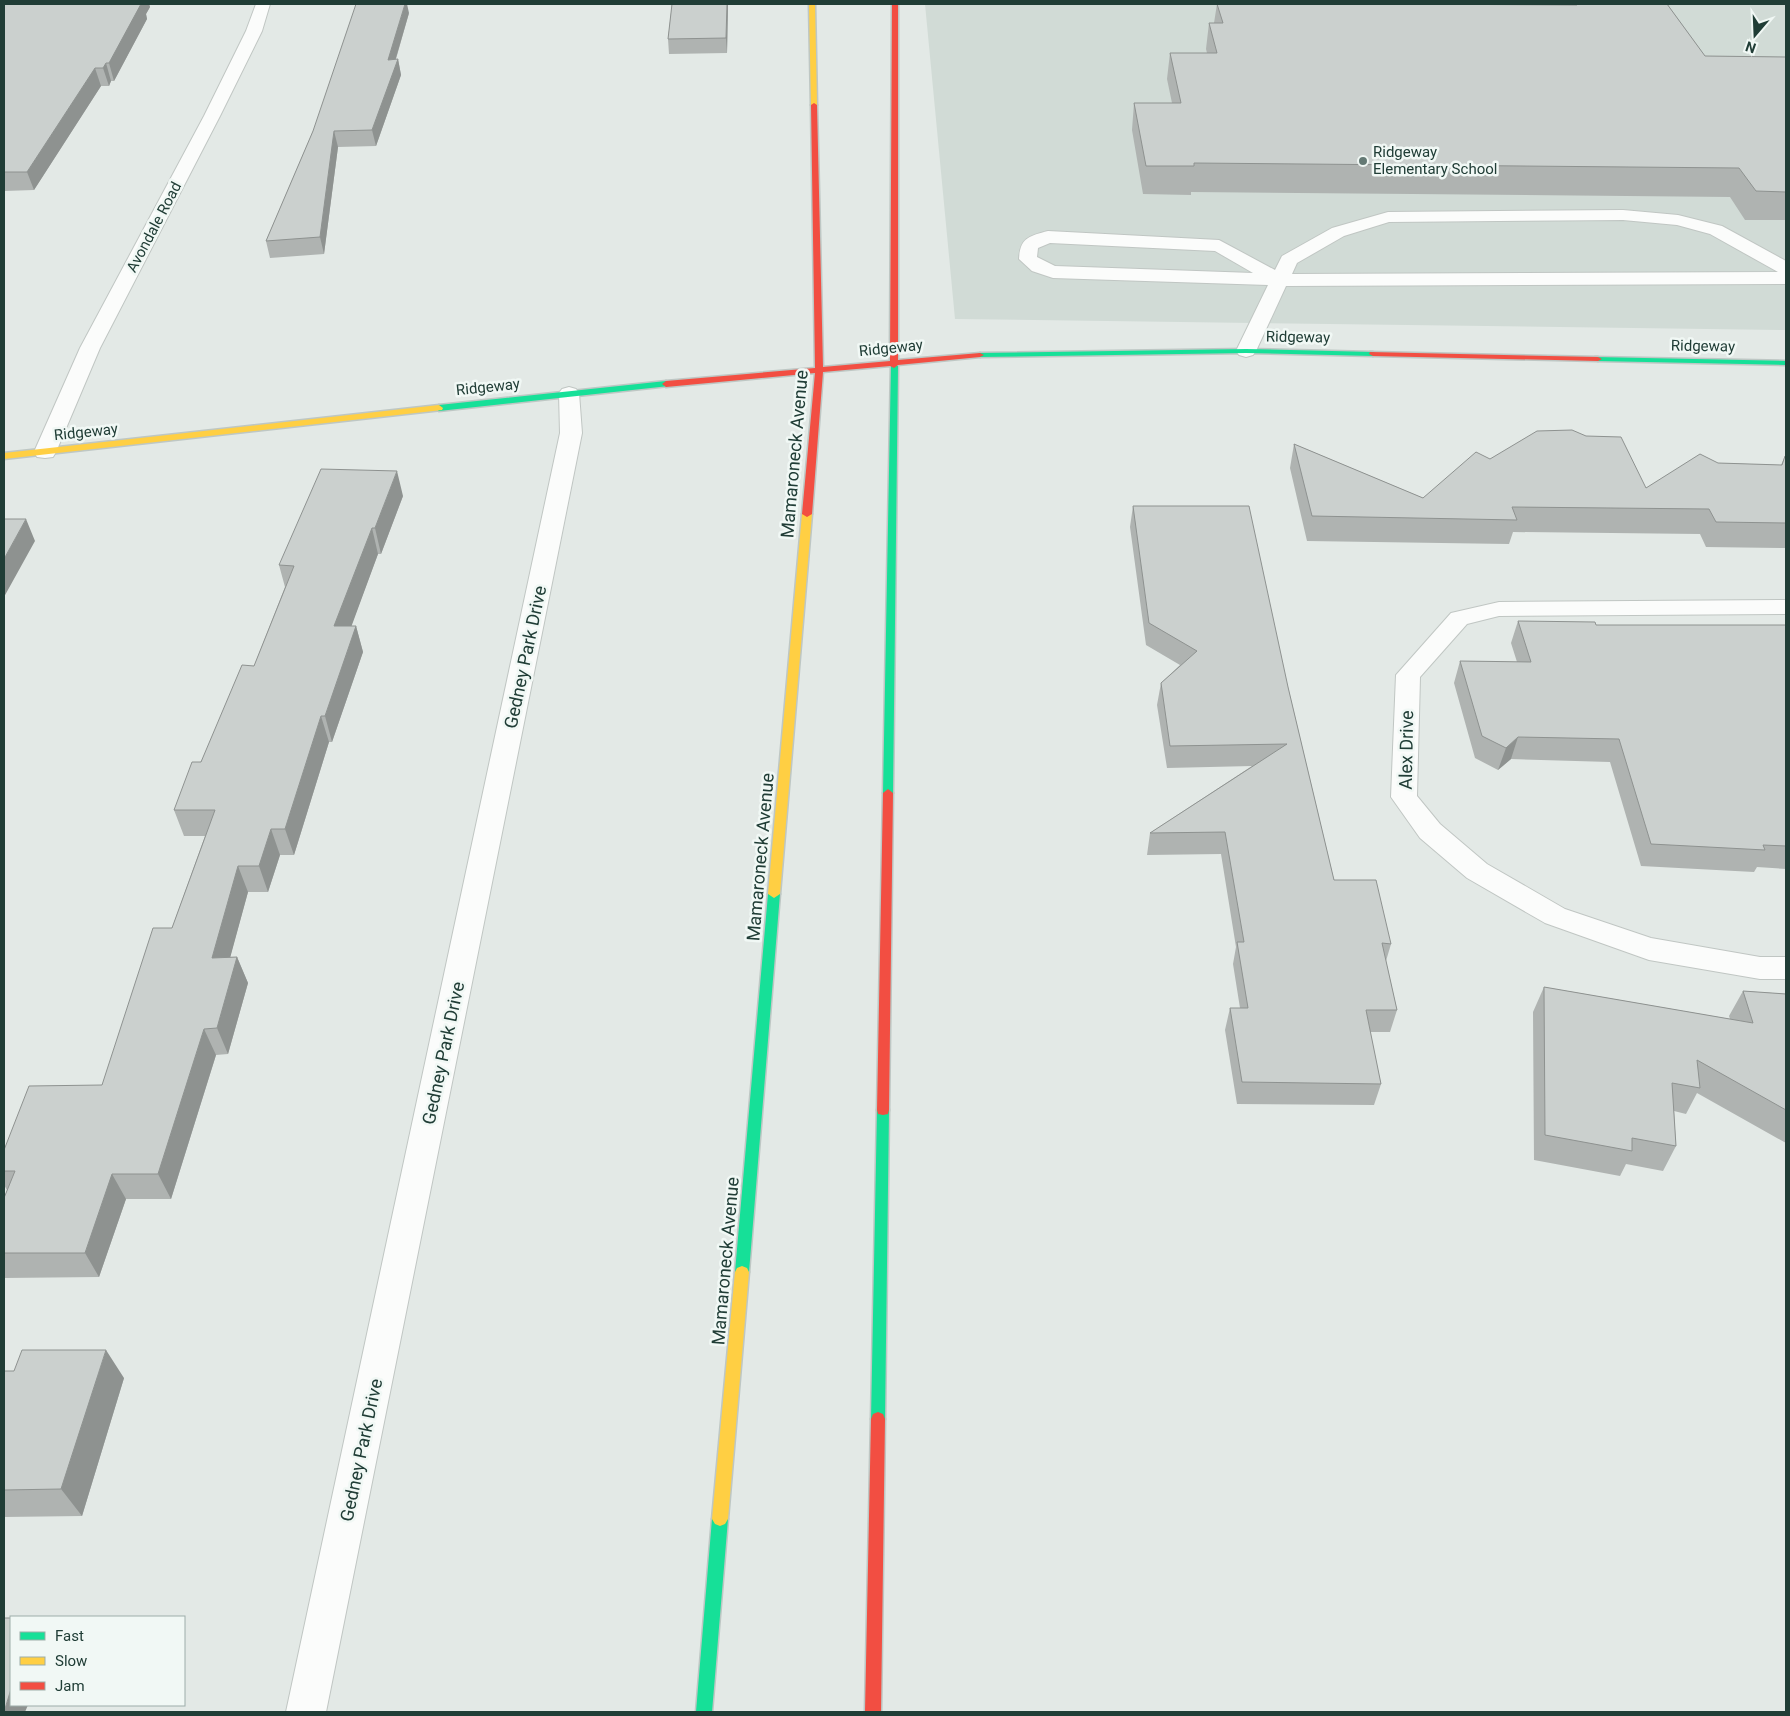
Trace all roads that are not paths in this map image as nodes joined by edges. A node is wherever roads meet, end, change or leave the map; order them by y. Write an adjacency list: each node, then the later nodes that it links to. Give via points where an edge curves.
1 (263, 4): 12 (street, Avondale Road, via 254,32 212,116 90,348)
2 (812, 4): 10 (main road, Mamaroneck Avenue)
3 (895, 4): 8 (main road)
4 (1786, 269): 6 (street, via 1716,230 1678,220 1623,215 1388,217 1338,232 1289,260)
5 (1786, 278): 6 (street)
6 (1278, 280): 6 (street, via 1053,272 1028,260 1029,245 1048,238 1219,246); 7 (street)
7 (1246, 351): 8 (main road, Ridgeway, via 987,354); 9 (main road, Ridgeway)
8 (895, 362): 10 (main road, Ridgeway); 18 (main road)
9 (1786, 363)
10 (819, 370): 11 (main road, Ridgeway); 17 (main road, Mamaroneck Avenue)
11 (569, 393): 12 (main road, Ridgeway); 16 (street, Gedney Park Drive, via 572,433)
12 (45, 452): 13 (main road, Ridgeway)
13 (4, 456)
14 (1786, 607): 15 (street, Alex Drive, via 1499,610 1459,618 1408,675 1404,797 1430,831 1477,871 1555,916 1649,948 1760,968)
15 (1786, 968)
16 (306, 1712)
17 (704, 1712)
18 (873, 1712)

